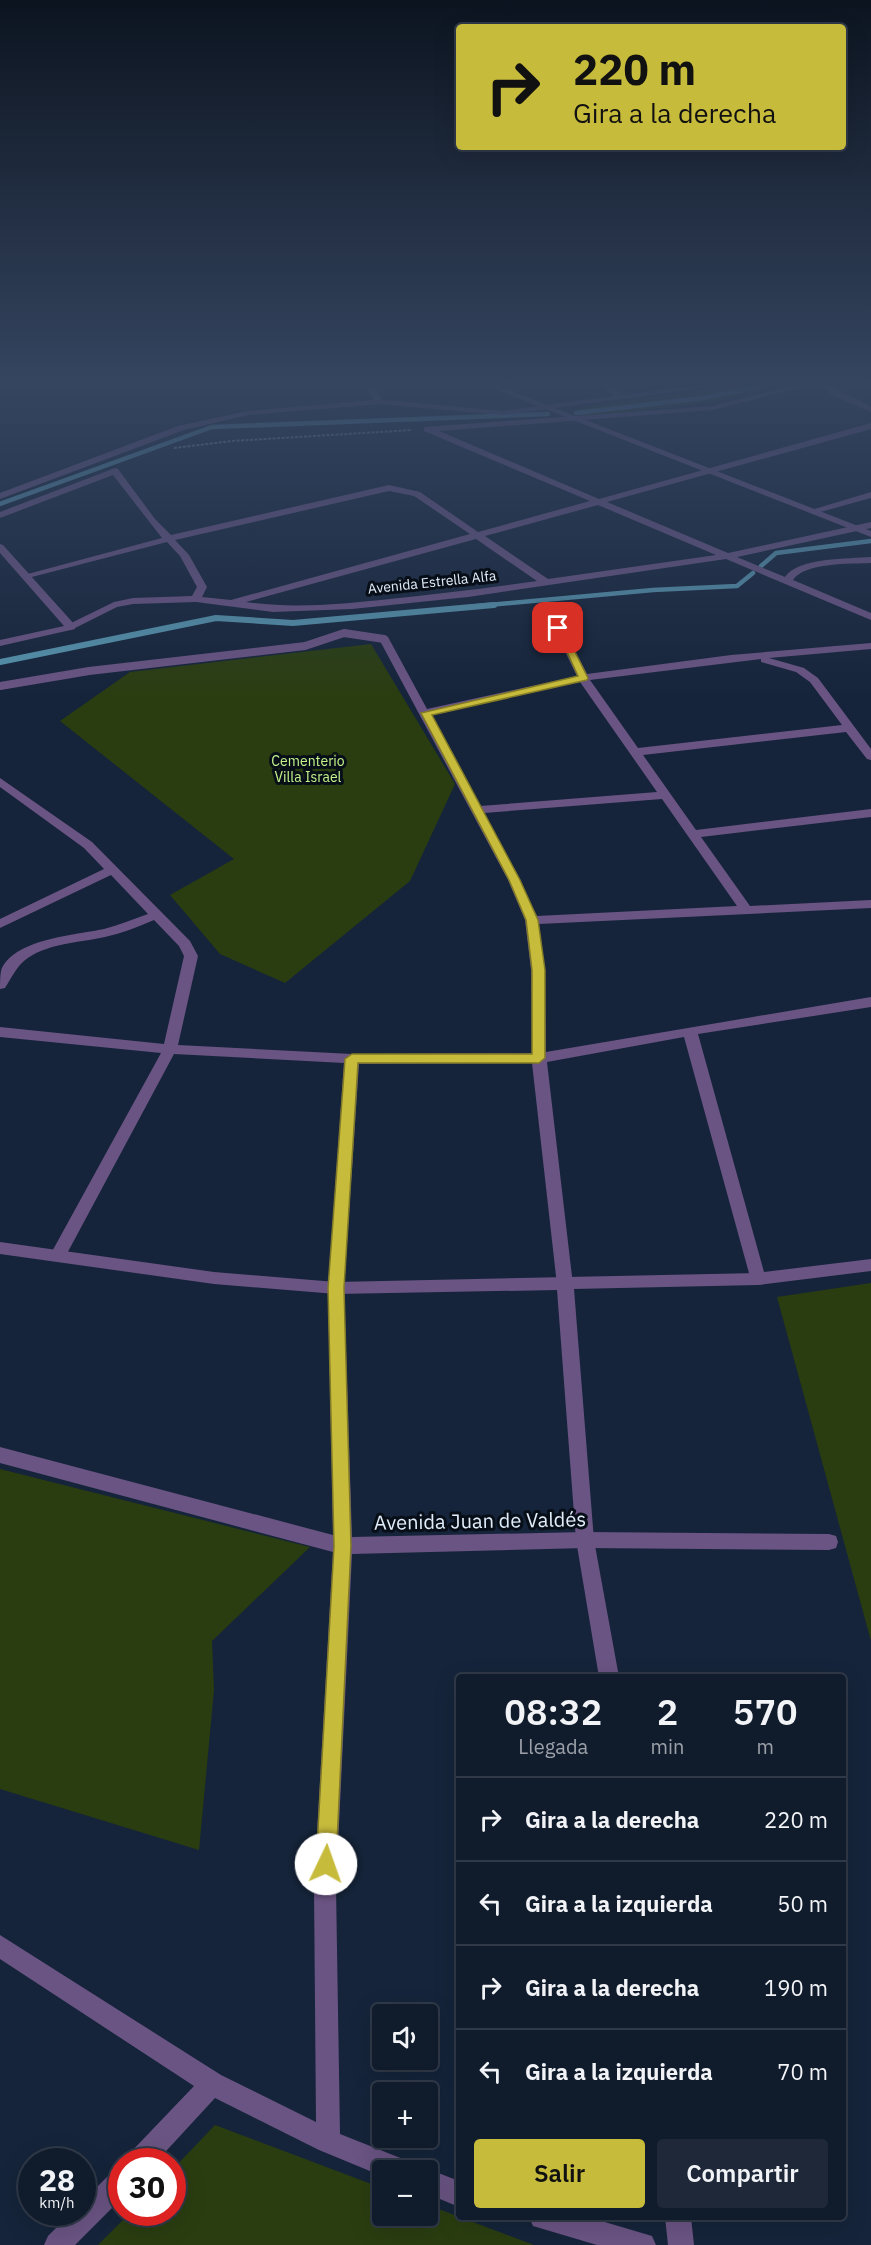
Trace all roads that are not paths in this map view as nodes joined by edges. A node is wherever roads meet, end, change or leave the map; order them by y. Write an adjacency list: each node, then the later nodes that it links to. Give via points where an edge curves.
1 (19, 489): 8 (street)
2 (69, 489): 11 (street)
3 (129, 489): 16 (street)
4 (567, 489): 9 (street)
5 (648, 489): 9 (street)
6 (758, 489): 10 (street)
7 (871, 495): 10 (street)
8 (0, 496)
9 (600, 503): 14 (street); 18 (street)
10 (813, 511): 13 (street)
11 (0, 515)
12 (871, 525): 13 (street, Avenida Estrella Alfa)
13 (855, 528): 15 (street); 18 (street, Avenida Estrella Alfa)
14 (476, 534): 16 (street, via 417,494 390,489); 21 (street); 24 (street)
15 (871, 534)
16 (168, 539): 20 (street); 23 (street, via 196,573 202,588)
17 (0, 547): 20 (street)
18 (726, 556): 21 (street, Avenida Estrella Alfa); 22 (street)
19 (871, 560): 22 (street, via 800,569)
20 (27, 577): 27 (street)
21 (544, 582): 24 (street, Avenida Estrella Alfa, via 352,606 273,609)
22 (787, 582): 26 (street)
23 (196, 599): 24 (street, Avenida Estrella Alfa); 27 (street, Avenida Estrella Alfa, via 114,605)
24 (227, 604)
25 (550, 611): 32 (street)
26 (871, 617)
27 (70, 627): 29 (street, Avenida Estrella Alfa)
28 (384, 639): 33 (lane, via 344,633 306,646 89,671); 34 (street)
29 (0, 643)
30 (871, 646): 31 (street)
31 (753, 658): 32 (street); 35 (street, via 800,670 814,680)
32 (583, 678): 34 (street); 36 (street)
33 (0, 686)
34 (426, 713): 41 (street)
35 (849, 728): 36 (street); 37 (street)
36 (635, 752): 40 (street)
37 (871, 757)
38 (0, 782): 39 (street)
39 (6, 795): 44 (street, via 88,845)
40 (665, 795): 41 (street); 43 (street)
41 (477, 810): 48 (street)
42 (871, 813): 43 (street)
43 (693, 834): 46 (street)
44 (112, 870): 47 (street); 49 (street)
45 (871, 904): 46 (street)
46 (747, 911): 48 (street)
47 (156, 915): 50 (street, via 107,932 34,947 16,959); 54 (street, via 185,944 191,956)
48 (532, 920): 55 (street, via 538,970)
49 (0, 924)
50 (0, 985)
51 (871, 1002): 52 (street)
52 (690, 1031): 55 (street); 60 (street)
53 (0, 1032): 54 (street)
54 (170, 1049): 56 (street); 58 (street)
55 (539, 1058): 56 (street); 61 (street)
56 (352, 1059): 62 (street)
57 (0, 1248): 58 (street)
58 (57, 1257): 62 (street, via 214,1278)
59 (871, 1265): 60 (street)
60 (758, 1279): 61 (street)
61 (565, 1285): 62 (street); 64 (street)
62 (336, 1288): 66 (street)
63 (0, 1455): 66 (street, Avenida Juan de Valdés)
64 (585, 1540): 65 (street, Avenida Juan de Valdés); 66 (street, Avenida Juan de Valdés); 67 (street)
65 (829, 1542)
66 (342, 1546): 70 (street, via 325,1887)
67 (608, 1674)
68 (0, 1946): 69 (street)
69 (212, 2084): 70 (street); 71 (street)
70 (328, 2141): 72 (street)
71 (152, 2148)
72 (375, 2160)
73 (438, 2186): 74 (street)
74 (456, 2193)
75 (108, 2194): 78 (street)
76 (553, 2220): 79 (street)
77 (678, 2220): 80 (street)
78 (57, 2245)
79 (643, 2245)
80 (681, 2245)

